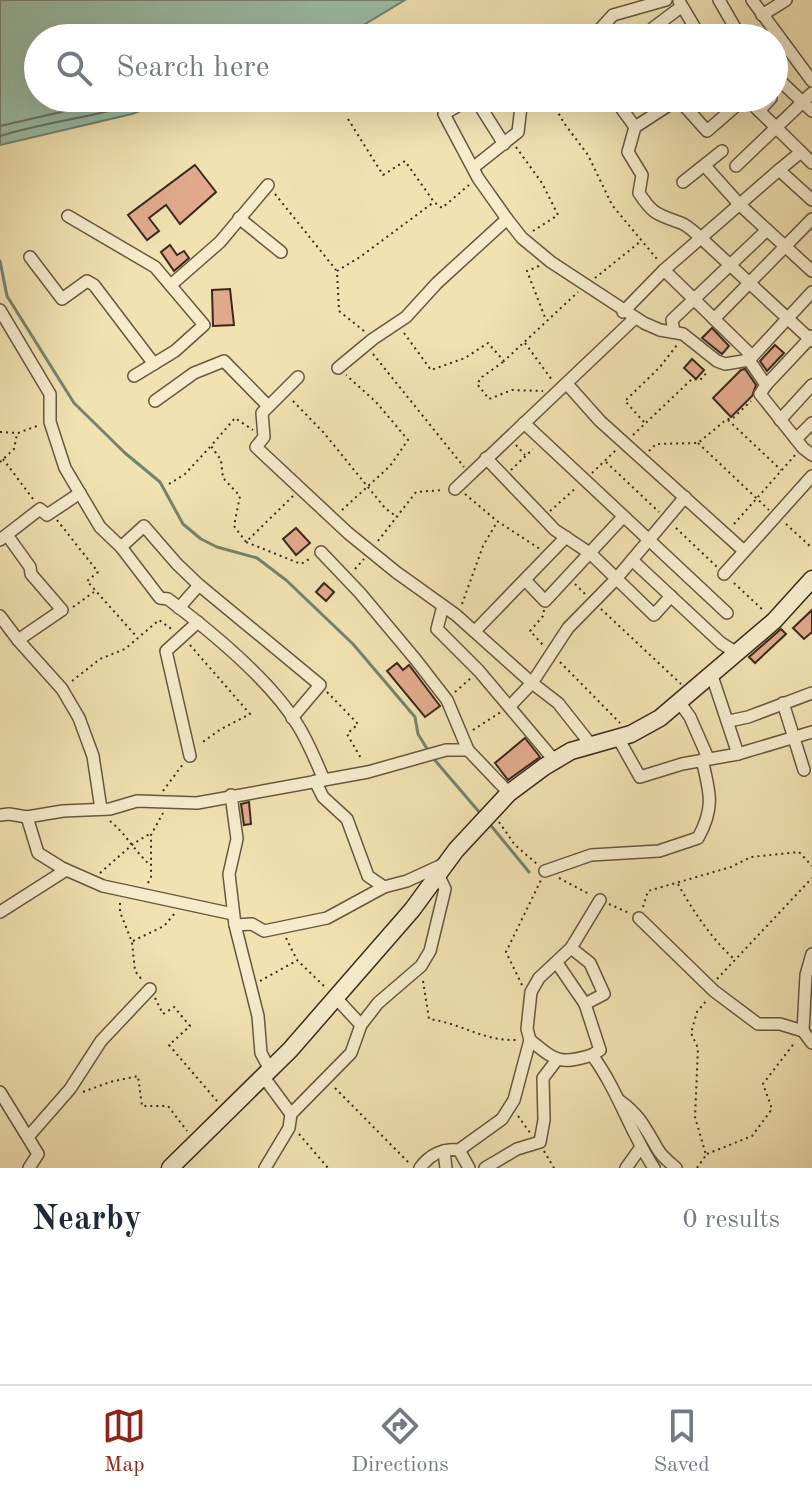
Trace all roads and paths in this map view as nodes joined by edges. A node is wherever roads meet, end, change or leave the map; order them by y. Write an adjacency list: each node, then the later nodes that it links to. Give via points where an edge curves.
1 (666, 0): 7 (street, via 613,15)
2 (719, 0): 10 (street)
3 (752, 0): 6 (street)
4 (786, 0): 6 (street)
5 (680, 4): 8 (street); 9 (street)
6 (762, 15): 11 (street)
7 (605, 24)
8 (658, 24)
9 (692, 24)
10 (733, 24)
11 (769, 24)
12 (788, 49): 13 (street)
13 (812, 81)
14 (788, 86): 15 (street)
15 (809, 102): 27 (street)
16 (448, 112): 35 (street, via 444,114)
17 (484, 112): 28 (street)
18 (520, 112): 28 (street, via 518,132)
19 (558, 112): 48 (path, via 588,155 612,205)
20 (624, 112): 26 (street)
21 (658, 112): 26 (street)
22 (690, 112): 23 (street, via 707,131)
23 (729, 112)
24 (760, 112): 27 (street)
25 (348, 119): 39 (path, via 383,175 405,161)
26 (635, 127): 47 (street, via 628,152 642,175 639,193 662,218 684,224)
27 (777, 128): 30 (street); 33 (street)
28 (507, 142): 35 (street); 46 (path, via 542,183 558,215)
29 (722, 151): 32 (street)
30 (801, 152): 31 (street); 34 (street)
31 (812, 163)
32 (705, 166): 36 (street); 40 (street)
33 (736, 166)
34 (779, 170): 38 (street); 40 (street)
35 (476, 173): 39 (path, via 442,208); 43 (street)
36 (683, 182)
37 (268, 185): 42 (street); 55 (path)
38 (812, 200)
39 (434, 202): 55 (path)
40 (740, 205): 45 (street); 47 (street)
41 (68, 216): 58 (street, via 155,267)
42 (239, 218): 50 (street); 58 (street)
43 (507, 219): 46 (street); 67 (street)
44 (812, 219): 49 (street)
45 (767, 230): 49 (street); 53 (street)
46 (522, 238): 52 (street)
47 (702, 239): 53 (street); 54 (street)
48 (641, 241): 54 (path); 59 (path)
49 (785, 247): 56 (street); 57 (street)
50 (281, 252)
51 (30, 257): 74 (street, via 62,299 87,281 94,285)
52 (549, 261): 59 (street); 66 (path, via 527,271)
53 (732, 266): 57 (street); 61 (street)
54 (664, 270): 61 (street); 63 (street)
55 (337, 271): 70 (path, via 339,311)
56 (812, 271)
57 (748, 282): 64 (street); 65 (street)
58 (172, 284): 74 (street, via 204,325)
59 (587, 285): 63 (street); 66 (path)
60 (809, 300): 65 (street)
61 (695, 301): 64 (street); 68 (street, via 672,320)
62 (0, 310): 86 (street, via 50,394)
63 (629, 315): 68 (street); 79 (street)
64 (714, 319): 72 (street, via 748,352)
65 (786, 319): 69 (street); 72 (street)
66 (547, 321): 71 (path)
67 (397, 323): 70 (street); 73 (path, via 431,370 488,343)
68 (679, 333): 72 (street, via 717,361); 89 (path, via 674,350 625,401)
69 (811, 338): 80 (street)
70 (369, 342): 75 (street); 104 (path)
71 (525, 342): 73 (path); 79 (path)
72 (749, 360): 80 (street)
73 (504, 361): 79 (path, via 477,384 489,399 512,390)
74 (154, 364): 76 (street)
75 (338, 368): 108 (path, via 408,440 390,466)
76 (134, 376)
77 (298, 377): 81 (street)
78 (812, 385): 85 (street)
79 (563, 388): 87 (street); 100 (street)
80 (763, 390): 84 (path); 85 (street)
81 (284, 391): 83 (street); 108 (path)
82 (155, 401): 83 (street, via 194,373 224,361)
83 (268, 406): 92 (street, via 262,413)
84 (727, 419): 95 (path); 103 (path)
85 (780, 420): 97 (street)
86 (50, 422): 91 (path); 111 (street, via 65,468)
87 (524, 423): 93 (street); 94 (street)
88 (812, 423): 97 (street)
89 (645, 424)
90 (0, 432): 91 (path)
91 (18, 433): 101 (path, via 14,449)
92 (264, 437): 96 (path, via 235,418); 110 (street, via 256,447)
93 (508, 437): 98 (path); 99 (street)
94 (542, 440): 98 (path); 117 (street)
95 (698, 443): 100 (path, via 656,444); 113 (path)
96 (211, 446): 107 (path); 125 (path, via 221,460 223,478 240,496 234,526)
97 (804, 447): 103 (path)
98 (526, 456): 105 (path)
99 (486, 458): 104 (street); 105 (street)
100 (642, 458): 112 (street)
101 (2, 461): 114 (path)
102 (605, 461): 119 (path)
103 (782, 470): 113 (path)
104 (470, 474): 109 (street)
105 (505, 476): 123 (street)
106 (812, 476): 115 (street)
107 (169, 484)
108 (367, 485): 116 (path); 118 (path)
109 (456, 488): 116 (path, via 416,492); 120 (path)
110 (299, 489): 118 (street); 125 (path)
111 (80, 493): 114 (street); 126 (street, via 100,527)
112 (685, 497): 119 (street); 121 (street)
113 (756, 499): 115 (path); 121 (path)
114 (46, 511): 122 (street); 141 (path, via 98,572 87,581)
115 (777, 516): 127 (path); 129 (street)
116 (397, 517): 128 (path)
117 (623, 517): 124 (street); 131 (street)
118 (333, 519): 128 (street)
119 (667, 519): 124 (street); 134 (path)
120 (497, 521): 132 (path); 149 (path)
121 (725, 534): 129 (street)
122 (4, 537): 147 (street)
123 (566, 537): 131 (street); 132 (street)
124 (649, 540): 133 (street); 148 (street)
125 (246, 542): 130 (path, via 301,564)
126 (121, 547): 140 (street, via 144,526); 146 (street, via 160,598)
127 (812, 548)
128 (370, 551): 135 (path); 145 (street)
129 (744, 551): 134 (street)
130 (321, 552): 135 (street)
131 (591, 554): 136 (street); 137 (street)
132 (551, 555): 139 (street)
133 (632, 560): 137 (street); 142 (street)
134 (724, 574): 151 (path)
135 (347, 579): 170 (street, via 447,700)
136 (569, 579): 143 (street); 144 (path)
137 (616, 579): 142 (street, via 654,615); 144 (street)
138 (812, 579): 151 (street)
139 (526, 581): 143 (street); 153 (street)
140 (199, 585): 146 (street); 160 (street)
141 (96, 591): 147 (path); 154 (path)
142 (671, 596): 156 (street)
143 (545, 601): 157 (path, via 543,616 530,631)
144 (593, 601): 157 (street); 162 (path)
145 (443, 606): 149 (street); 164 (street, via 437,629)
146 (179, 608): 152 (street)
147 (62, 610): 155 (street)
148 (727, 613)
149 (456, 615): 153 (street)
150 (0, 616): 155 (street)
151 (774, 621): 156 (street)
152 (198, 622): 165 (street); 174 (street, via 166,651)
153 (475, 631): 159 (street)
154 (138, 638)
155 (18, 640): 183 (street, via 62,689 79,718)
156 (735, 652): 158 (street)
157 (551, 653): 159 (street); 168 (path)
158 (711, 673): 162 (street); 166 (street)
159 (532, 683): 164 (street); 171 (street, via 558,703)
160 (320, 685): 165 (street); 178 (path, via 358,724 347,734)
161 (812, 693): 163 (street)
162 (685, 698): 168 (street); 175 (street)
163 (783, 703): 166 (street); 169 (street)
164 (510, 706): 170 (path); 176 (street)
165 (292, 718): 179 (street)
166 (729, 721): 173 (street)
167 (812, 732): 169 (street)
168 (624, 736): 171 (street); 175 (street, via 640,777)
169 (793, 737): 173 (street); 177 (street)
170 (462, 738): 172 (street)
171 (592, 746): 176 (street)
172 (468, 750): 178 (street, via 438,751); 180 (street)
173 (738, 754): 175 (street)
174 (190, 756)
175 (705, 759): 193 (street, via 711,799 698,838 651,853 591,855)
176 (554, 760): 180 (street)
177 (804, 770)
178 (368, 772): 179 (street)
179 (320, 780): 181 (street); 197 (street, via 323,797 347,819 368,876)
180 (509, 793): 186 (street)
181 (231, 795): 182 (street); 204 (street, via 237,839 229,874)
182 (170, 803): 183 (street, via 137,801); 187 (path)
183 (106, 809): 185 (street); 188 (path, via 110,821)
184 (0, 815): 185 (street)
185 (27, 817): 192 (street, via 38,853)
186 (486, 817): 191 (street); 193 (path)
187 (152, 832): 188 (path); 189 (path)
188 (133, 844): 189 (path); 195 (path)
189 (149, 863): 199 (path, via 151,877)
190 (812, 866): 196 (path, via 799,852 751,857)
191 (442, 869): 197 (street); 212 (street, via 440,919 430,951); 216 (street)
192 (66, 870): 195 (street); 202 (street)
193 (545, 871): 200 (path); 217 (path, via 506,952)
194 (812, 878): 209 (path)
195 (90, 881): 198 (street)
196 (678, 883): 203 (path, via 648,891); 209 (path, via 691,908)
197 (384, 887): 205 (street, via 327,918)
198 (120, 890): 199 (street); 206 (path, via 120,912)
199 (141, 894): 201 (street)
200 (600, 900): 203 (path); 207 (street)
201 (183, 903): 204 (street); 206 (path, via 164,926)
202 (0, 912)
203 (639, 918): 215 (street)
204 (234, 920): 205 (street, via 264,931); 213 (street)
205 (283, 929): 210 (path)
206 (132, 942): 214 (path, via 135,971)
207 (571, 948): 211 (street); 218 (street, via 590,963 604,994)
208 (812, 954): 220 (street)
209 (734, 959): 215 (path)
210 (297, 960): 213 (path); 216 (path)
211 (557, 963): 217 (street, via 539,978); 218 (street)
212 (417, 970): 219 (street); 221 (path, via 425,985 429,1019 452,1022 494,1041)
213 (250, 985): 225 (street)
214 (150, 989): 227 (street, via 101,1041); 230 (path, via 163,1014 174,1007 190,1026 169,1045)
215 (712, 989): 220 (street, via 758,1024); 238 (path, via 691,1033 698,1048 695,1117)
216 (336, 998): 219 (street); 225 (street)
217 (530, 1000): 221 (street)
218 (585, 1004): 223 (street, via 600,1050)
219 (361, 1025): 226 (street, via 351,1053)
220 (803, 1031): 222 (street); 238 (path, via 763,1084 772,1109 757,1130)
221 (530, 1040): 224 (street); 235 (street, via 518,1090 502,1119)
222 (812, 1043)
223 (592, 1055): 224 (street); 229 (street)
224 (556, 1061): 247 (street, via 543,1078 540,1142)
225 (267, 1073): 230 (street); 231 (street)
226 (325, 1078): 231 (street); 239 (path)
227 (70, 1089): 232 (street); 233 (path, via 80,1094 138,1076 142,1106 168,1106)
228 (0, 1092): 232 (street)
229 (619, 1101): 234 (street); 250 (street, via 635,1111 658,1151)
230 (226, 1111): 233 (street)
231 (291, 1118): 237 (street); 244 (path)
232 (28, 1137): 240 (street, via 38,1154)
233 (195, 1141): 241 (street)
234 (641, 1147): 248 (street); 249 (street)
235 (459, 1150): 236 (street); 246 (street)
236 (444, 1151): 239 (street); 245 (street)
237 (274, 1153): 242 (street); 243 (street)
238 (706, 1155): 251 (path)
239 (415, 1166)
240 (29, 1168)
241 (170, 1168)
242 (265, 1168)
243 (280, 1168)
244 (328, 1168)
245 (446, 1168)
246 (469, 1168)
247 (485, 1168)
248 (626, 1168)
249 (654, 1168)
250 (676, 1168)
251 (697, 1168)

